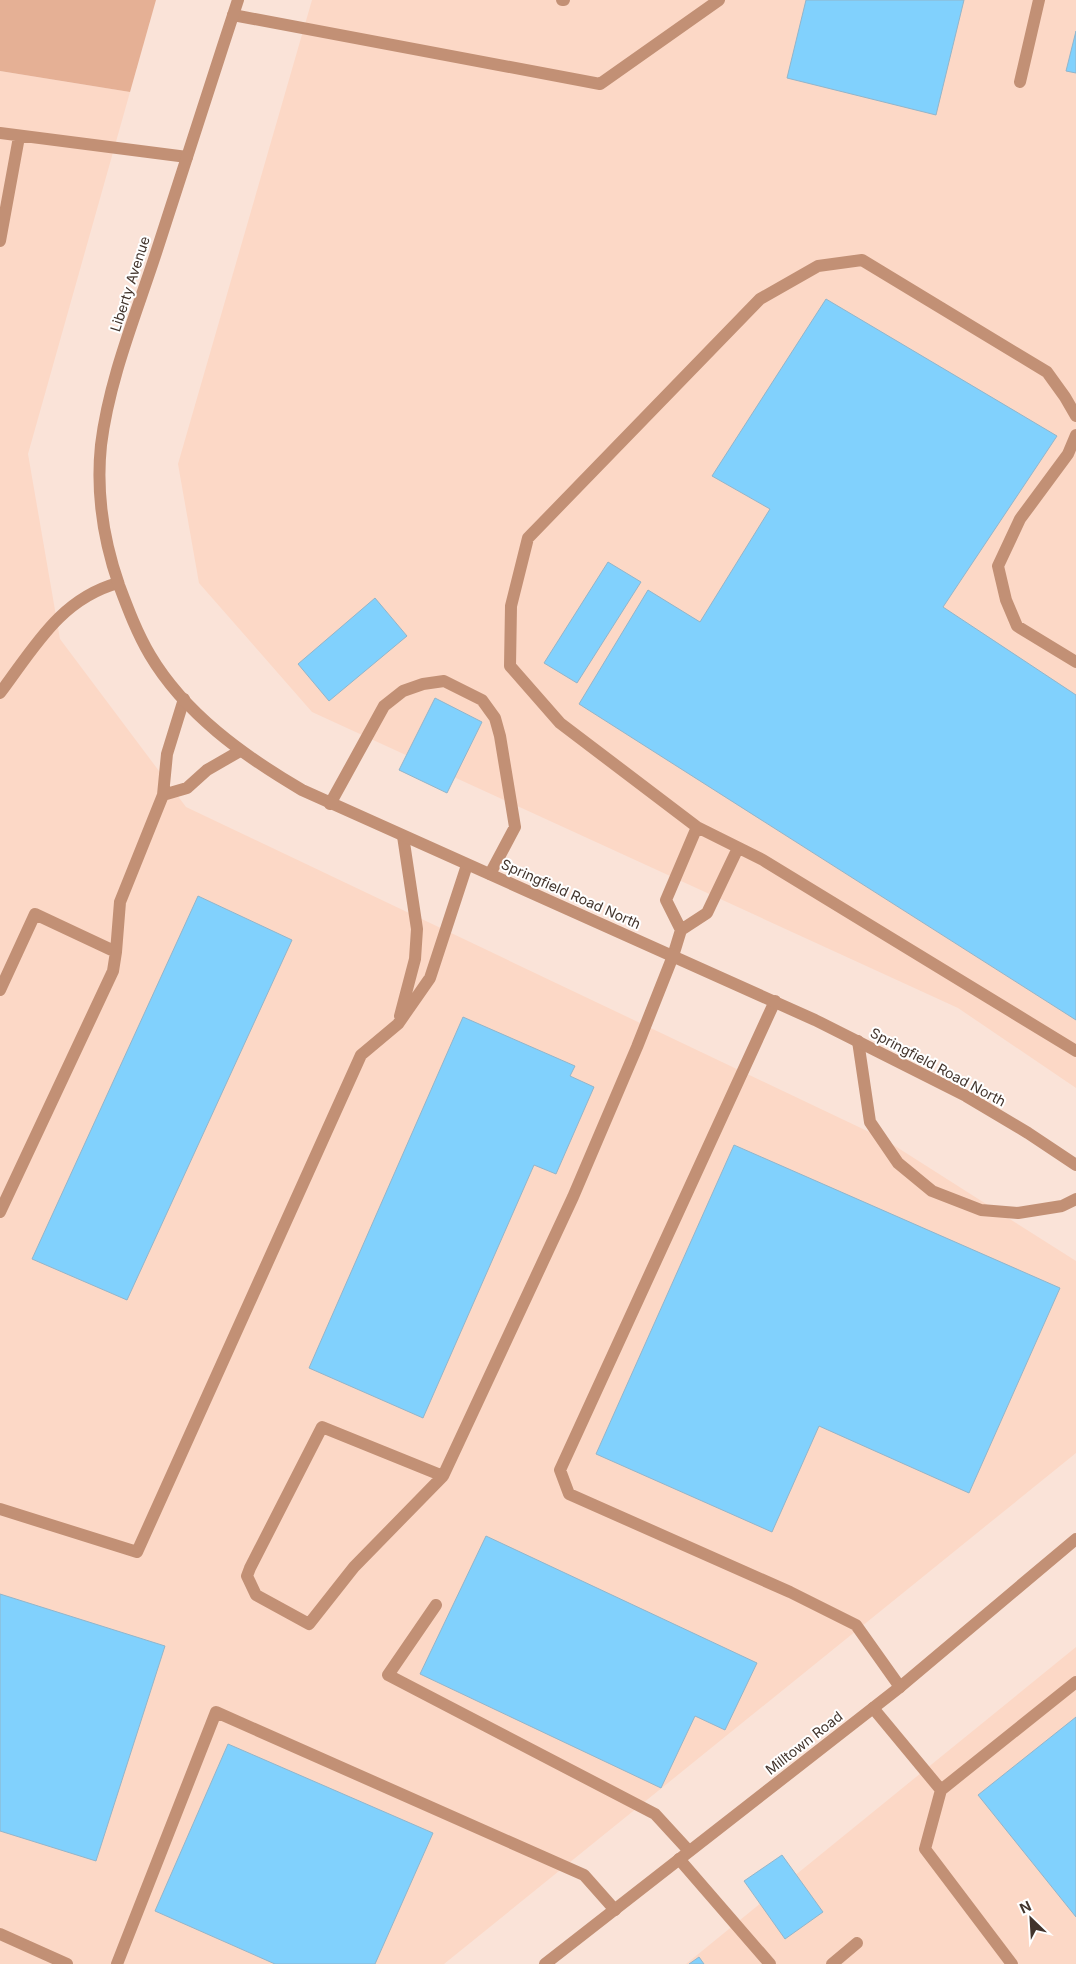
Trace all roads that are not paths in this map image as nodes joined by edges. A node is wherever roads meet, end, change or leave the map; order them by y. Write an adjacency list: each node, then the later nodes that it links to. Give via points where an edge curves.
1 (238, 0): 4 (street, Liberty Avenue)
2 (719, 0): 4 (street, via 600,84)
3 (1039, 0): 5 (street)
4 (233, 15): 8 (street, Liberty Avenue)
5 (1020, 82)
6 (0, 133): 7 (street)
7 (20, 137): 8 (street); 9 (street)
8 (188, 157): 12 (street, Liberty Avenue, via 105,420 100,474 101,516)
9 (0, 241)
10 (1076, 416): 19 (street, via 1047,372 862,260 818,266 760,299 528,538 511,606 510,666 560,723)
11 (1076, 435): 13 (street, via 1068,454 1020,519 998,566 1006,600 1017,626)
12 (118, 583): 14 (street, via 102,587 62,614); 15 (street, Springfield Road North, via 150,656)
13 (1076, 662)
14 (0, 693)
15 (184, 699): 16 (street, Springfield Road North); 17 (street, via 167,754)
16 (240, 751): 17 (street, via 207,770 187,788); 18 (street, Springfield Road North)
17 (163, 795): 25 (street, via 120,902)
18 (330, 804): 20 (street, Springfield Road North); 23 (street, via 384,706 403,691 444,681 482,700 495,718 500,736 515,827)
19 (697, 827): 21 (street); 24 (street, via 666,900)
20 (403, 836): 22 (street, Springfield Road North); 29 (street, via 417,929 415,959)
21 (738, 848): 24 (street, via 707,913); 31 (street, via 763,860)
22 (467, 865): 23 (street, Springfield Road North); 29 (street, via 430,978)
23 (490, 874): 26 (street, Springfield Road North)
24 (681, 930): 26 (street)
25 (116, 952): 27 (street, via 35,914); 34 (street, via 113,971)
26 (673, 956): 28 (street, Springfield Road North); 35 (street, via 638,1047 573,1197)
27 (0, 990)
28 (775, 1001): 30 (street, Springfield Road North); 40 (street, via 560,1470 568,1494 790,1592 856,1626)
29 (398, 1024): 36 (street, via 361,1055 137,1552)
30 (858, 1041): 32 (street, Springfield Road North, via 966,1096); 33 (street, via 870,1122 898,1163 932,1191 981,1210 1018,1213 1062,1206)
31 (1076, 1051)
32 (1076, 1165)
33 (1076, 1199)
34 (0, 1212)
35 (443, 1476): 35 (street, via 322,1427 250,1568 247,1576 256,1595 309,1624 354,1567)
36 (0, 1509)
37 (1076, 1539): 40 (street, Milltown Road)
38 (436, 1605): 43 (street, via 388,1675 656,1814)
39 (1076, 1682): 42 (street)
40 (900, 1688): 41 (street, Milltown Road)
41 (873, 1708): 42 (street); 43 (street, Milltown Road)
42 (940, 1790): 53 (street, via 925,1849)
43 (684, 1855): 44 (street, Milltown Road); 51 (street)
44 (615, 1910): 49 (street, via 584,1875 216,1712); 50 (street, Milltown Road)
45 (0, 1934): 47 (street)
46 (857, 1943): 52 (street)
47 (52, 1961): 48 (street)
48 (67, 1964)
49 (117, 1964)
50 (545, 1964)
51 (770, 1964)
52 (832, 1964)
53 (1012, 1964)

